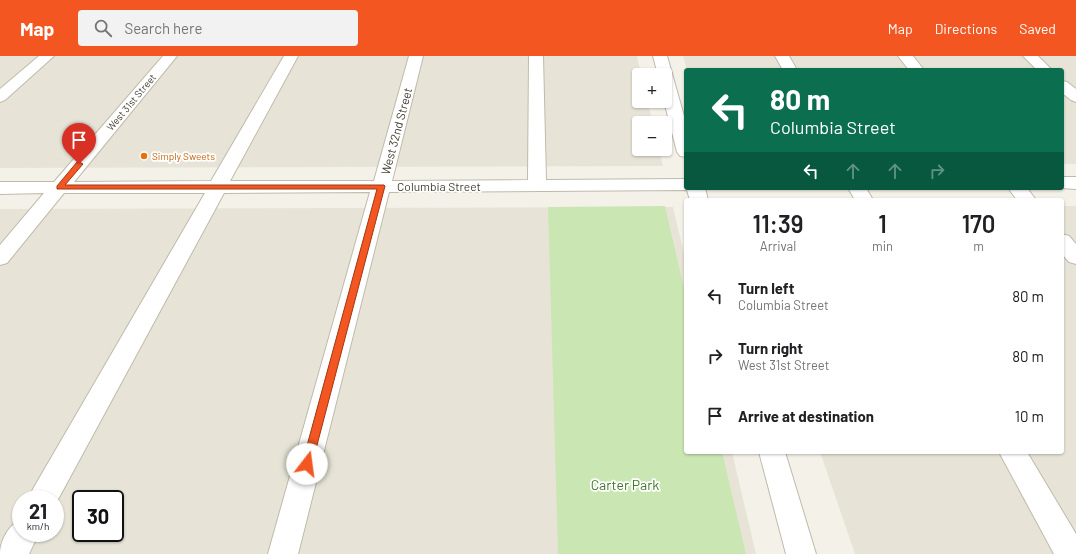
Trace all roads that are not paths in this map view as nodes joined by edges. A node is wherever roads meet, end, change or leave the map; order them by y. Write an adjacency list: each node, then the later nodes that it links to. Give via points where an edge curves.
1 (47, 56): 15 (street)
2 (170, 56): 26 (street, West 31st Street)
3 (291, 56): 24 (street)
4 (416, 56): 22 (street, West 32nd Street)
5 (536, 56): 23 (street)
6 (660, 56): 10 (street)
7 (782, 56): 11 (street)
8 (905, 56): 12 (street)
9 (1030, 56): 13 (street)
10 (663, 68)
11 (789, 68)
12 (915, 68)
13 (1043, 68)
14 (1064, 87): 16 (street)
15 (0, 97)
16 (1076, 97)
17 (672, 101): 18 (street)
18 (684, 145)
19 (1064, 183): 20 (street)
20 (1076, 184)
21 (684, 185): 23 (street, Columbia Street)
22 (381, 186): 23 (street, Columbia Street); 24 (street, Columbia Street); 37 (street, West 32nd Street)
23 (537, 186)
24 (218, 187): 26 (street, Columbia Street); 34 (street)
25 (0, 188): 26 (street, Columbia Street)
26 (59, 188): 30 (street, West 31st Street)
27 (1018, 190): 28 (street)
28 (1025, 198)
29 (1064, 243): 31 (street)
30 (0, 258)
31 (1076, 258)
32 (773, 454): 38 (street)
33 (1013, 454): 39 (street)
34 (48, 490)
35 (19, 542): 36 (street)
36 (12, 554)
37 (283, 554)
38 (801, 554)
39 (1072, 554)

